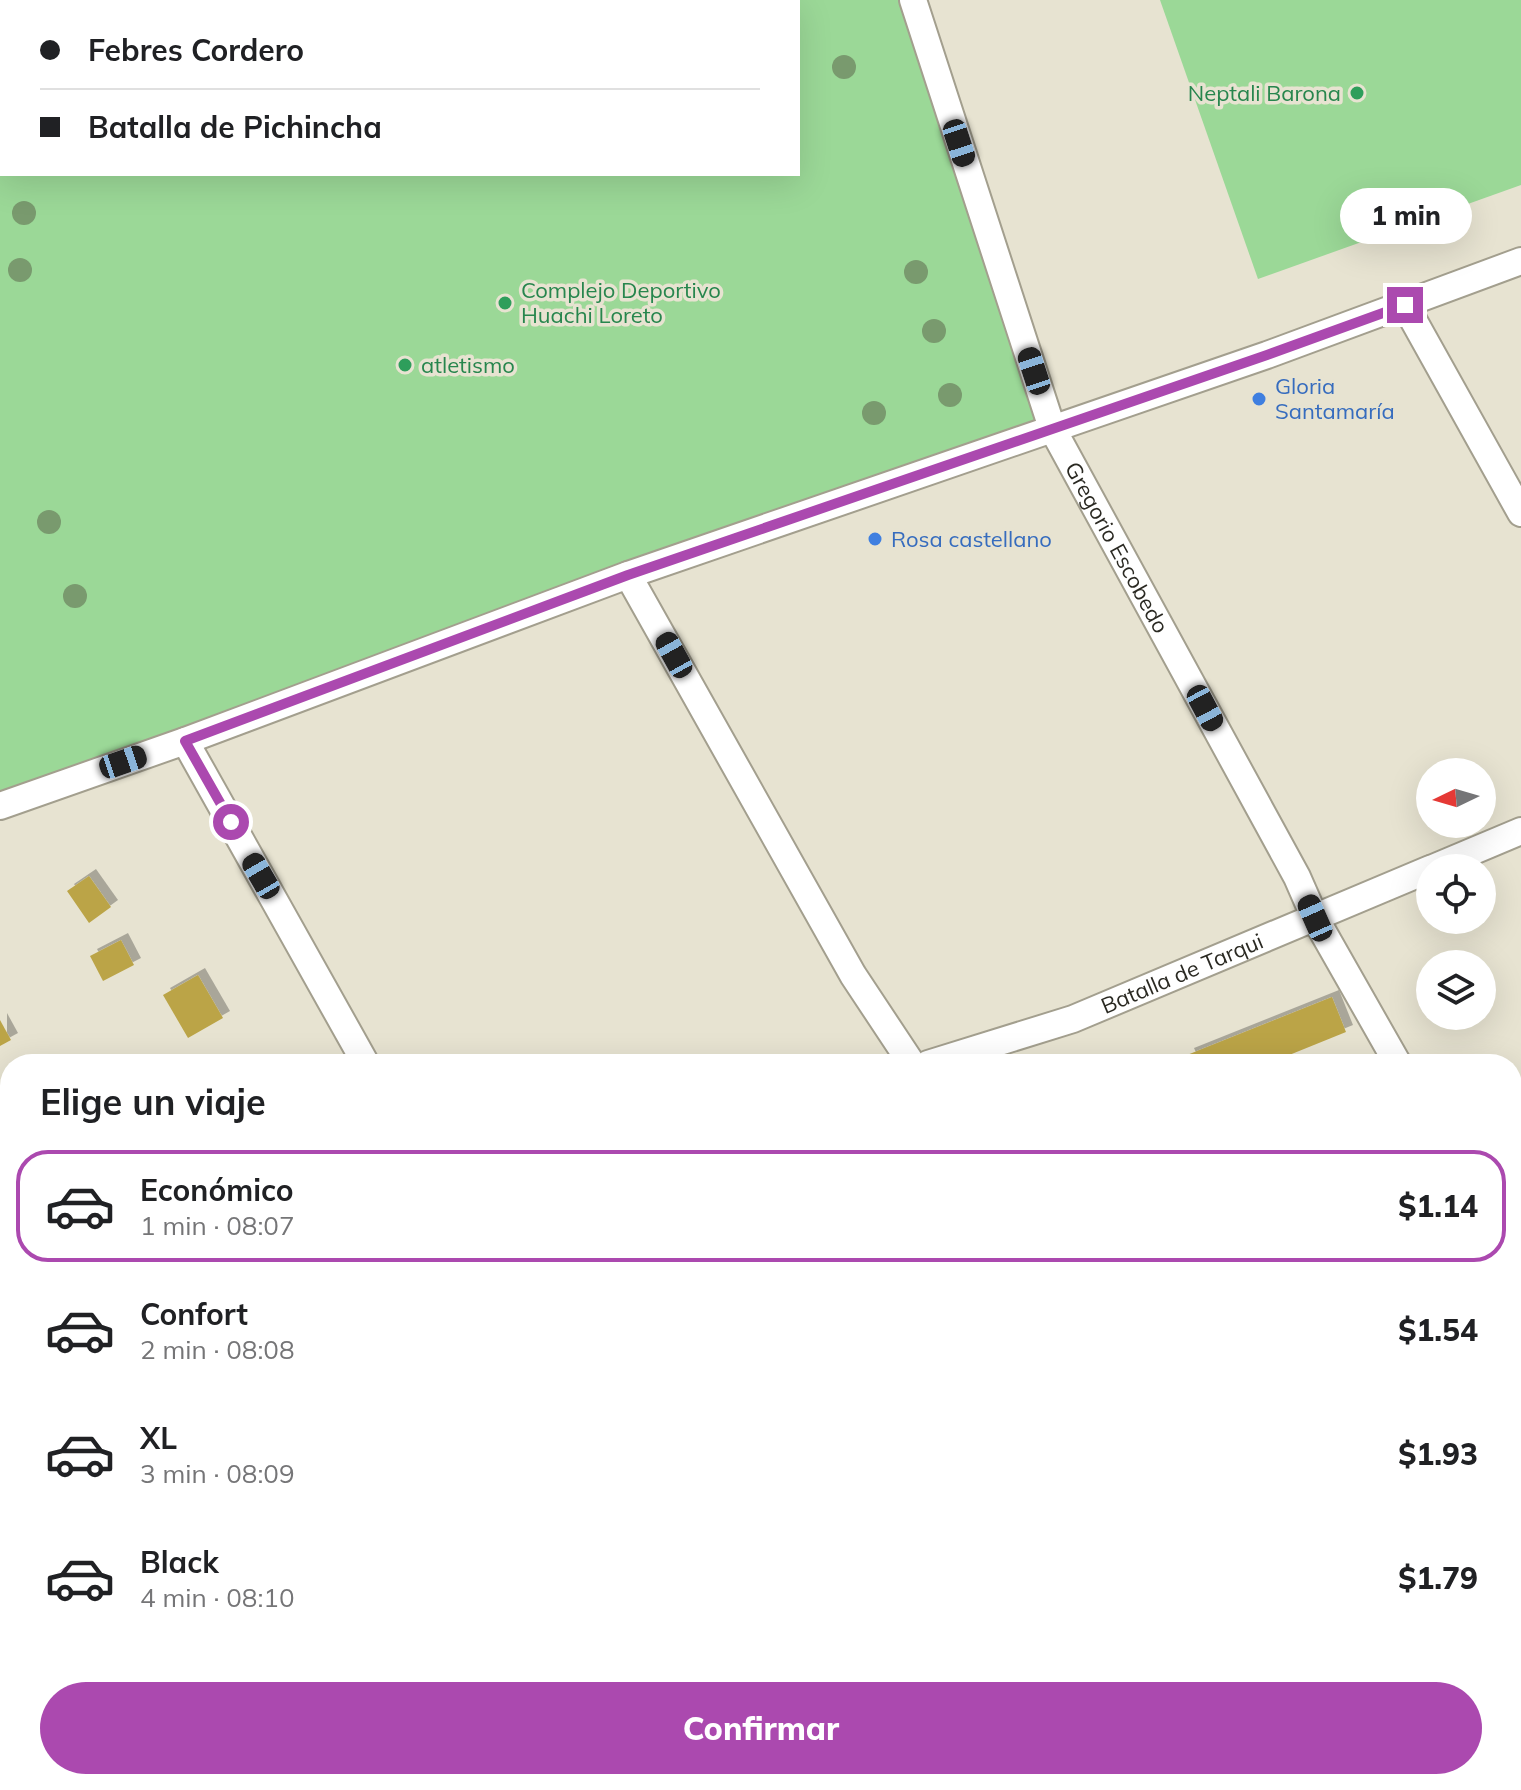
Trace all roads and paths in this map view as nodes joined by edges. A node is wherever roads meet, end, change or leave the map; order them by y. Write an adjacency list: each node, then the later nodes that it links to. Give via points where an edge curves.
1 (913, 0): 4 (street, Gregorio Escobedo)
2 (1521, 261): 3 (street)
3 (1405, 305): 4 (street); 5 (street)
4 (1052, 428): 6 (street); 12 (street, Gregorio Escobedo)
5 (1521, 513)
6 (628, 575): 7 (street); 14 (street, via 853,975)
7 (185, 741): 8 (street); 13 (street)
8 (0, 806)
9 (1521, 831): 10 (street, Batalla de Tarqui)
10 (1467, 854)
11 (1416, 876): 12 (street, Batalla de Tarqui)
12 (1315, 918): 15 (street, Batalla de Tarqui, via 1073,1019); 16 (street, Gregorio Escobedo)
13 (360, 1054)
14 (905, 1054)
15 (960, 1054)
16 (1392, 1054)

